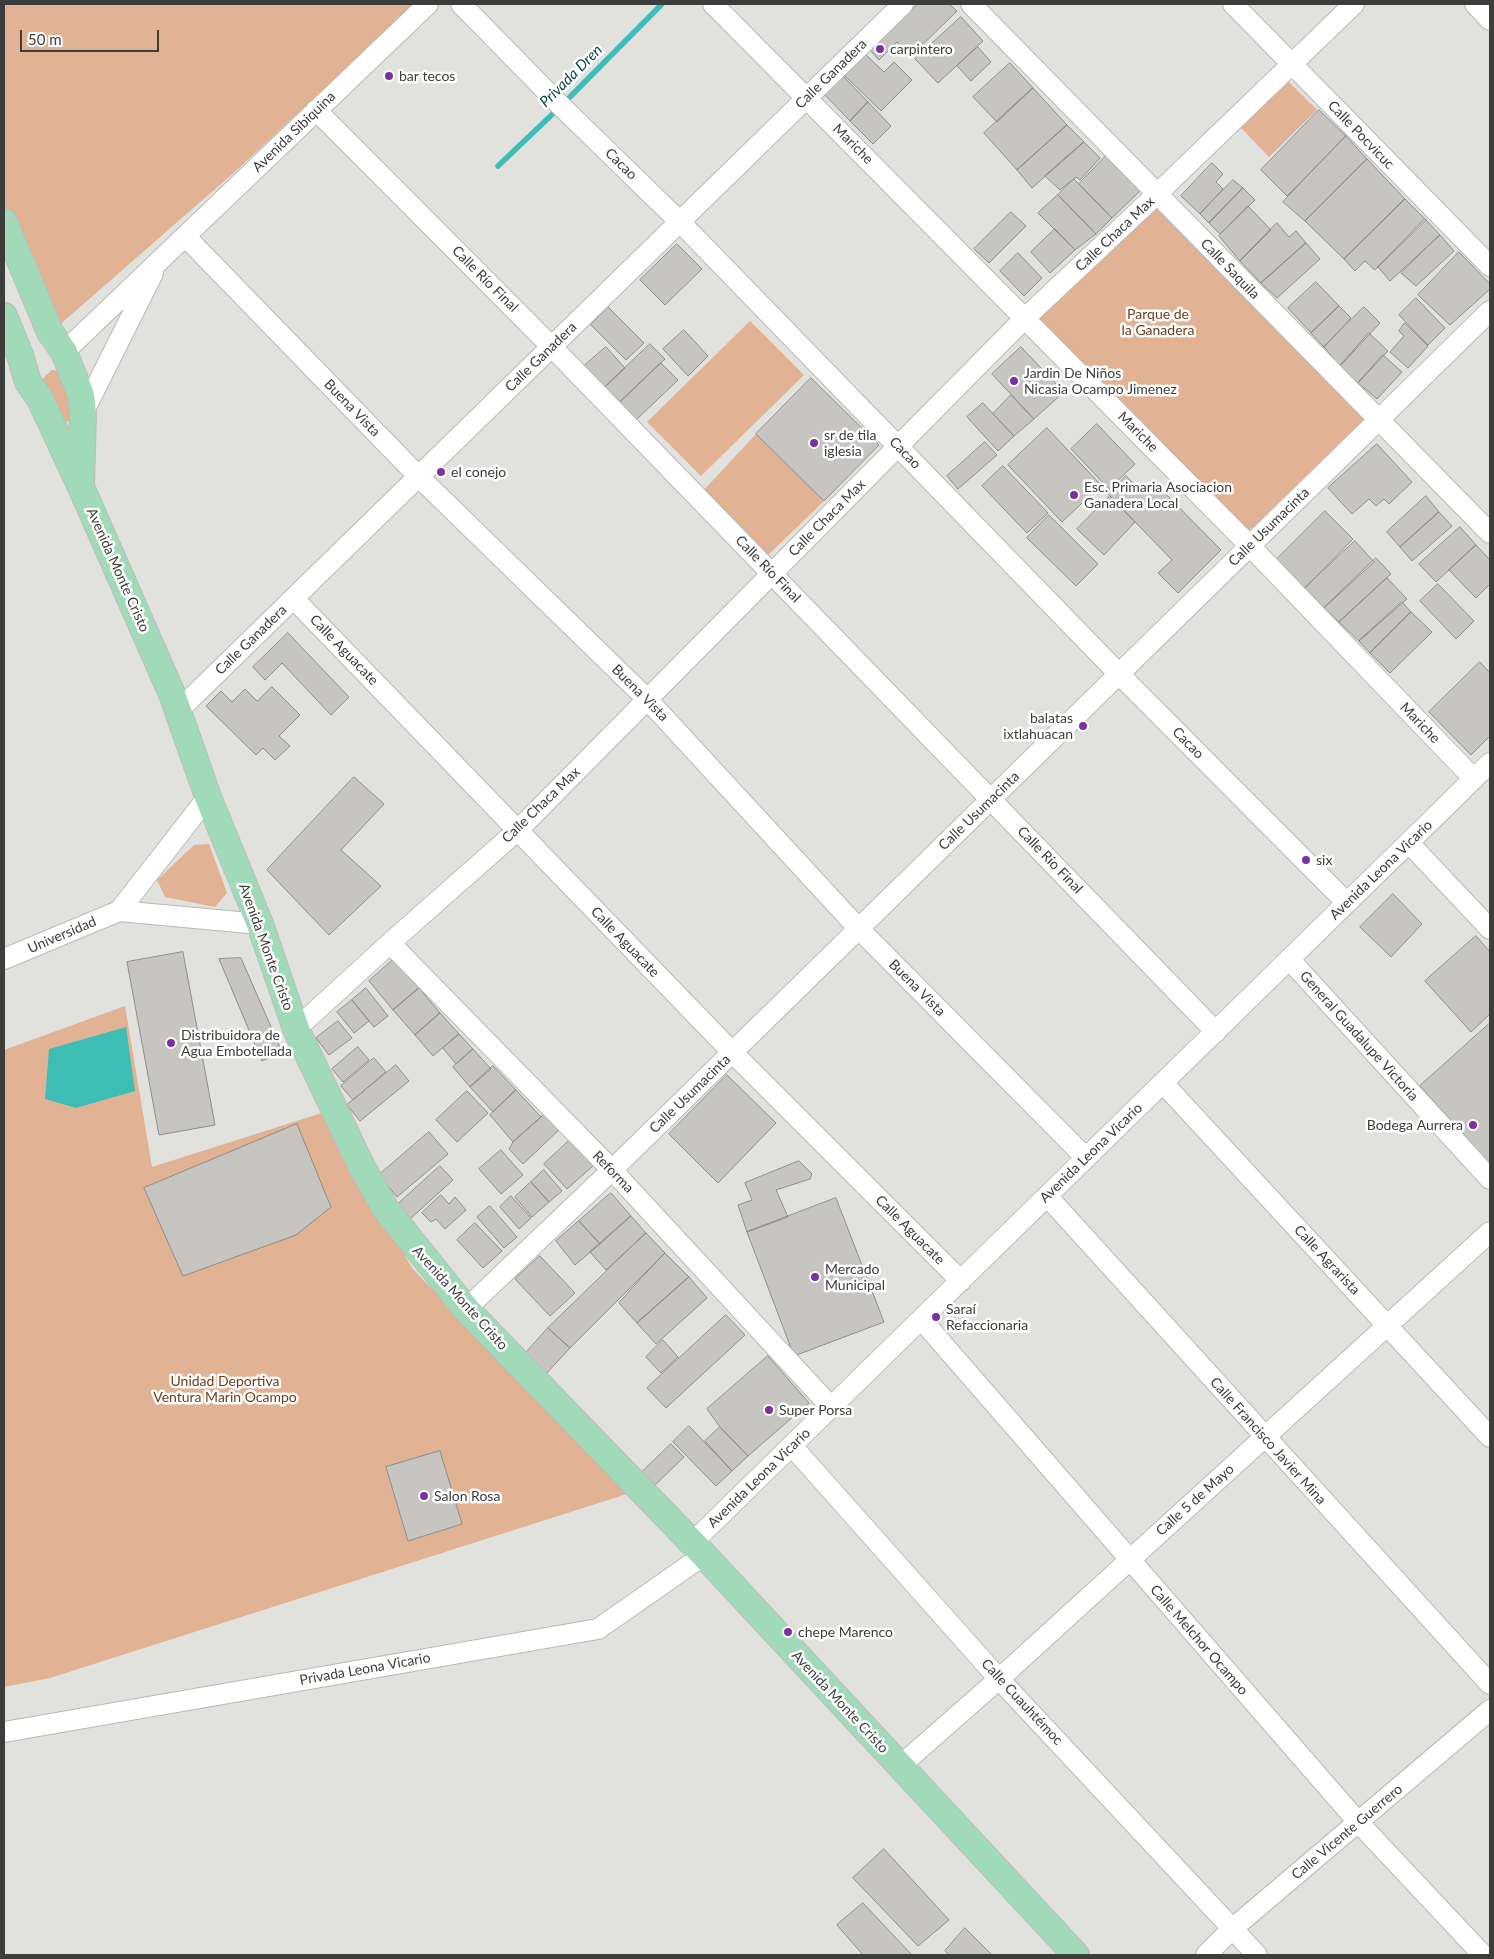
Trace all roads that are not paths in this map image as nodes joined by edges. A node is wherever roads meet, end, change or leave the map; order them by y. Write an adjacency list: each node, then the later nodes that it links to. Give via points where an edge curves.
1 (428, 4): 12 (street, Avenida Sibiquina)
2 (461, 4): 15 (street, Cacao)
3 (713, 4): 11 (street, Mariche)
4 (903, 4): 11 (street, Calle Ganadera)
5 (970, 4): 13 (street, Calle Saquila)
6 (1233, 4): 10 (street, Calle Pocvicuc)
7 (1354, 4): 10 (street, Calle Chaca Max)
8 (1475, 4): 9 (street)
9 (1490, 20)
10 (1292, 64): 13 (street, Calle Chaca Max); 18 (street, Calle Pocvicuc)
11 (807, 97): 15 (street, Calle Ganadera); 21 (street, Mariche)
12 (316, 110): 16 (street, Avenida Sibiquina); 22 (street, Calle Río Final)
13 (1157, 194): 21 (street, Calle Chaca Max); 26 (street, Calle Saquila)
14 (4, 222): 23 (main road, via 50,332)
15 (680, 222): 22 (street, Calle Ganadera); 28 (street, Cacao)
16 (185, 236): 17 (street, Avenida Sibiquina); 29 (street, Buena Vista)
17 (160, 260): 23 (street, Avenida Sibiquina); 25 (street, Avenida Sibiquina)
18 (1490, 266)
19 (1490, 311): 26 (street, Calle Usumacinta)
20 (4, 316): 24 (main road, Avenida Monte Cristo)
21 (1025, 318): 28 (street, Calle Chaca Max); 32 (street, Mariche)
22 (552, 346): 29 (street, Calle Ganadera); 33 (street, Calle Río Final)
23 (64, 352): 24 (main road, via 44,352); 25 (main road, via 81,395)
24 (28, 382): 27 (main road, Avenida Monte Cristo)
25 (83, 413): 27 (main road, via 68,422); 30 (main road)
26 (1378, 420): 31 (street, Calle Saquila); 32 (street, Calle Usumacinta)
27 (50, 424): 30 (main road, Avenida Monte Cristo)
28 (898, 446): 33 (street, Calle Chaca Max); 35 (street, Cacao)
29 (418, 477): 34 (street, Calle Ganadera); 36 (street, Buena Vista)
30 (81, 487): 37 (main road, Avenida Monte Cristo)
31 (1490, 533)
32 (1250, 546): 35 (street, Calle Usumacinta); 39 (street, Mariche)
33 (772, 573): 36 (street, Calle Chaca Max); 41 (street, Calle Río Final)
34 (294, 599): 37 (street, Calle Ganadera); 42 (street, Calle Aguacate)
35 (1119, 674): 41 (street, Calle Usumacinta); 44 (street, Cacao)
36 (647, 699): 42 (street, Calle Chaca Max); 47 (street, Buena Vista)
37 (179, 710): 40 (main road, Avenida Monte Cristo)
38 (1490, 763): 39 (street, Avenida Leona Vicario)
39 (1474, 779): 43 (street, Avenida Leona Vicario)
40 (208, 797): 45 (street); 46 (main road, Avenida Monte Cristo)
41 (991, 799): 47 (street, Calle Usumacinta); 53 (street, Calle Río Final)
42 (518, 830): 49 (street, Calle Chaca Max); 54 (street, Calle Aguacate)
43 (1409, 843): 44 (street, Avenida Leona Vicario); 48 (street)
44 (1347, 903): 51 (street, Avenida Leona Vicario)
45 (119, 911): 46 (street); 50 (street, Universidad)
46 (260, 924): 52 (main road, Avenida Monte Cristo)
47 (858, 929): 54 (street, Calle Usumacinta); 56 (street, Buena Vista)
48 (1490, 929)
49 (390, 942): 52 (street, Calle Chaca Max); 57 (street, Reforma)
50 (4, 959)
51 (1289, 959): 53 (street, Avenida Leona Vicario); 58 (street, General Guadalupe Victoria)
52 (296, 1029): 62 (main road, Avenida Monte Cristo, via 385,1208)
53 (1216, 1032): 55 (street, Avenida Leona Vicario)
54 (732, 1052): 57 (street, Calle Usumacinta); 61 (street, Calle Aguacate)
55 (1163, 1083): 56 (street, Avenida Leona Vicario); 64 (street, Calle Agrarista)
56 (1086, 1158): 59 (street, Avenida Leona Vicario)
57 (612, 1170): 62 (street, Calle Usumacinta); 65 (street, Reforma)
58 (1490, 1179)
59 (1047, 1196): 61 (street, Avenida Leona Vicario); 66 (street, Calle Francisco Javier Mina)
60 (1490, 1232): 64 (street, Calle 5 de Mayo)
61 (960, 1281): 63 (street, Avenida Leona Vicario)
62 (466, 1309): 69 (main road, Avenida Monte Cristo)
63 (921, 1319): 65 (street, Avenida Leona Vicario); 70 (street, Calle Melchor Ocampo)
64 (1387, 1326): 66 (street, Calle 5 de Mayo); 67 (street, Calle Agrarista)
65 (831, 1407): 68 (street, Avenida Leona Vicario)
66 (1265, 1437): 70 (street, Calle 5 de Mayo); 72 (street, Calle Francisco Javier Mina)
67 (1490, 1437)
68 (792, 1446): 69 (street, Avenida Leona Vicario); 71 (street, Calle Cuauhtémoc)
69 (698, 1549): 74 (street, Privada Leona Vicario, via 598,1629); 75 (main road, Avenida Monte Cristo)
70 (1130, 1560): 71 (street, Calle 5 de Mayo); 76 (street, Calle Melchor Ocampo)
71 (1000, 1678): 75 (street, Calle 5 de Mayo); 77 (street, Calle Cuauhtémoc)
72 (1490, 1684)
73 (1490, 1710): 76 (street, Calle Vicente Guerrero)
74 (4, 1732)
75 (899, 1766): 78 (main road, Avenida Monte Cristo)
76 (1358, 1822): 77 (street, Calle Vicente Guerrero); 81 (street, Calle Melchor Ocampo)
77 (1232, 1929): 79 (street, Calle Vicente Guerrero); 80 (street, Calle Cuauhtémoc)
78 (1076, 1955)
79 (1206, 1955)
80 (1257, 1955)
81 (1483, 1955)

